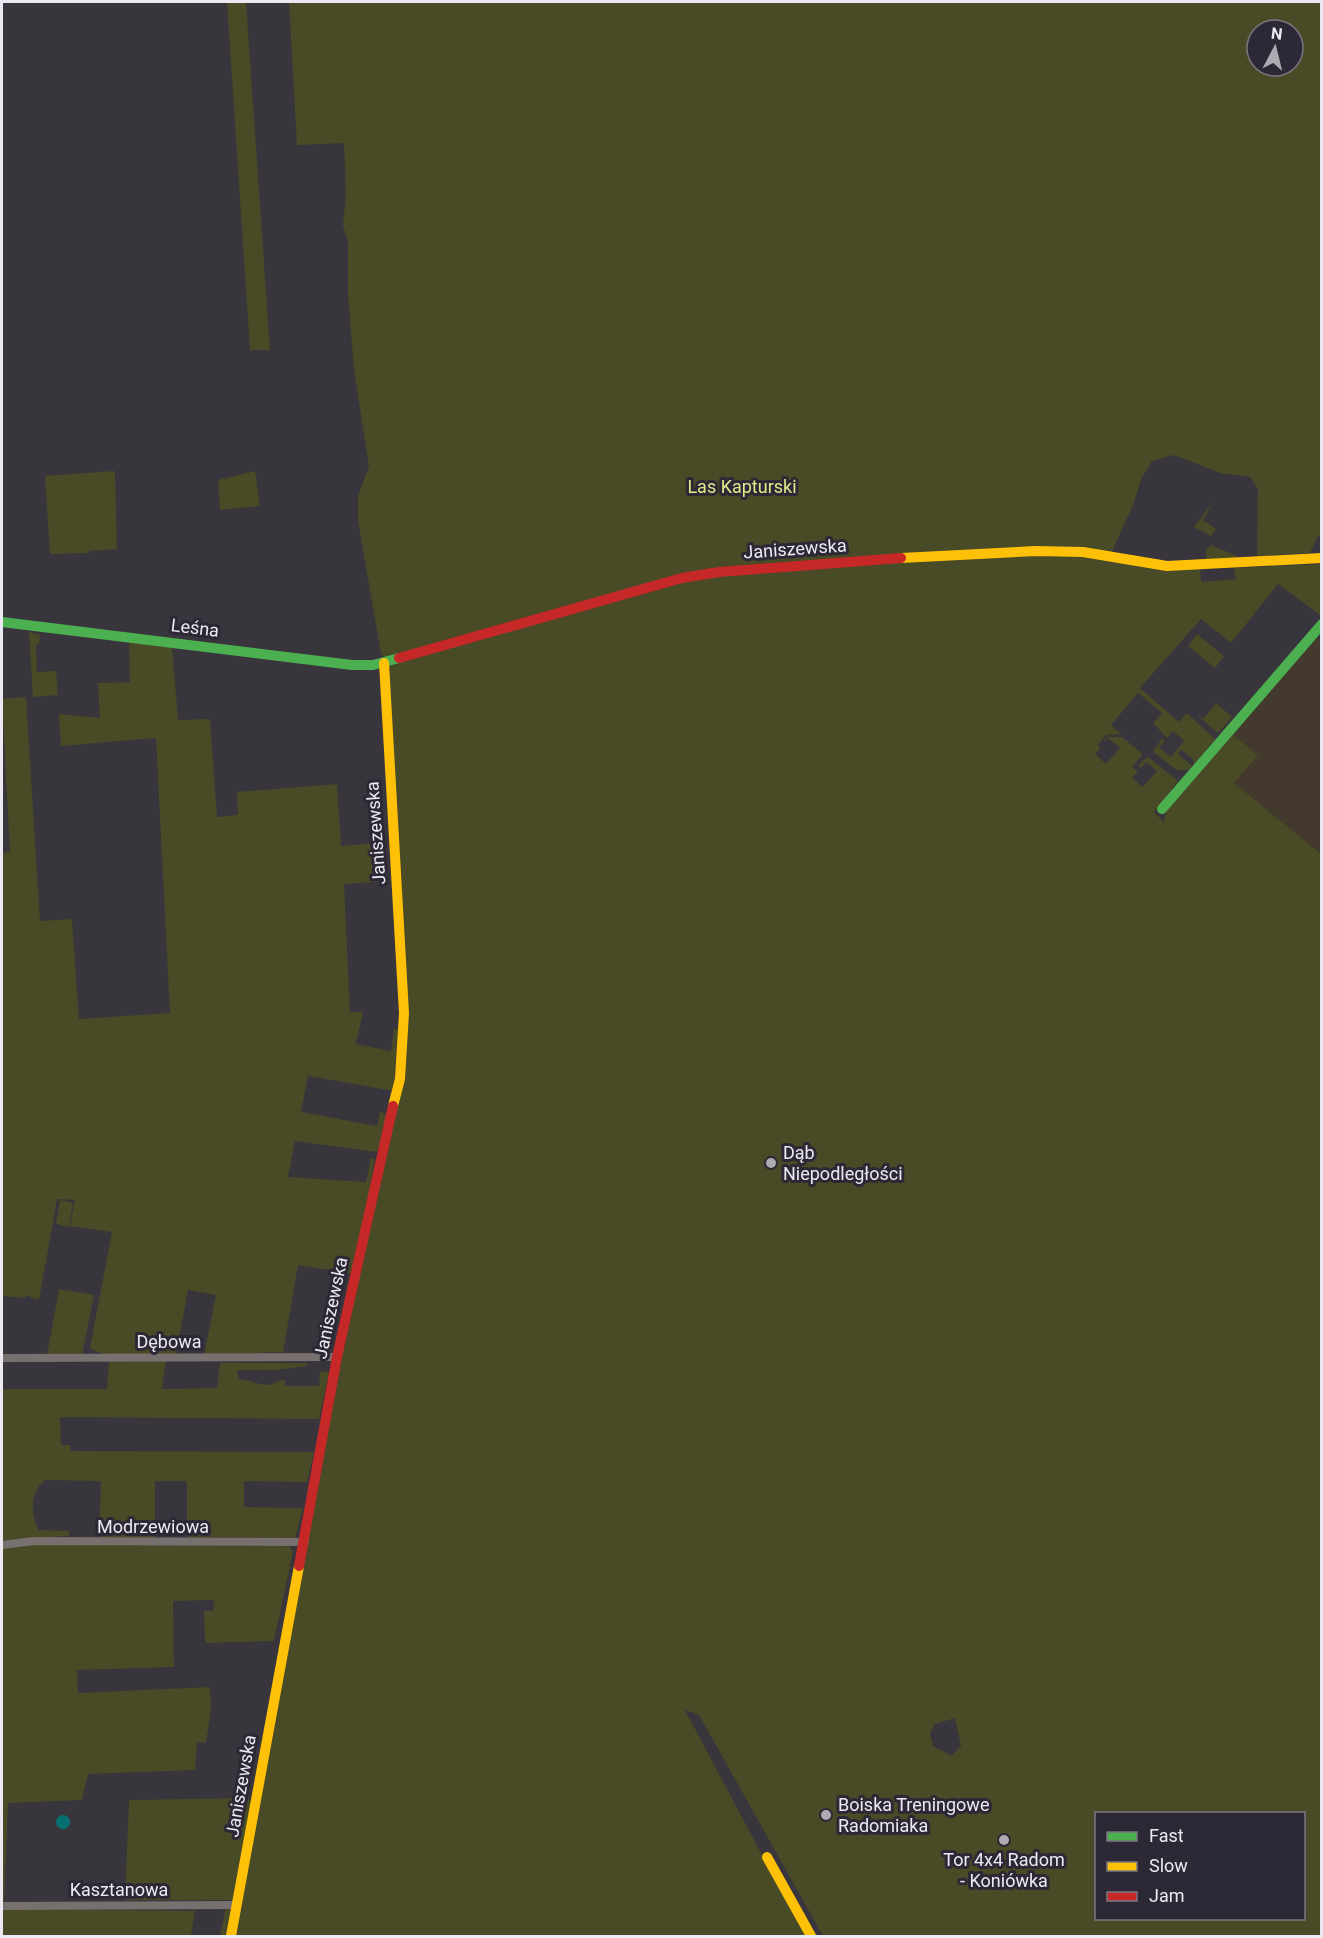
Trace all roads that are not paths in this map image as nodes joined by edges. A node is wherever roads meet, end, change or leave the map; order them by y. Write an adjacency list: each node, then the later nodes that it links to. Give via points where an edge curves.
1 (1322, 558): 4 (street, Janiszewska, via 1167,566 1083,552 1036,551 719,572 682,578)
2 (2, 622): 4 (street, Leśna, via 352,665)
3 (1322, 624): 5 (street)
4 (384, 663): 6 (street, Janiszewska, via 404,1034 396,1101 382,1147)
5 (1162, 809)
6 (338, 1357): 7 (street, Dębowa); 8 (street, Janiszewska)
7 (2, 1358)
8 (305, 1542): 9 (street, Modrzewiowa, via 34,1541); 11 (street, Janiszewska, via 280,1657)
9 (2, 1545)
10 (767, 1857): 14 (street)
11 (237, 1905): 12 (street, Kasztanowa); 13 (street, Janiszewska)
12 (2, 1906)
13 (231, 1936)
14 (812, 1936)

